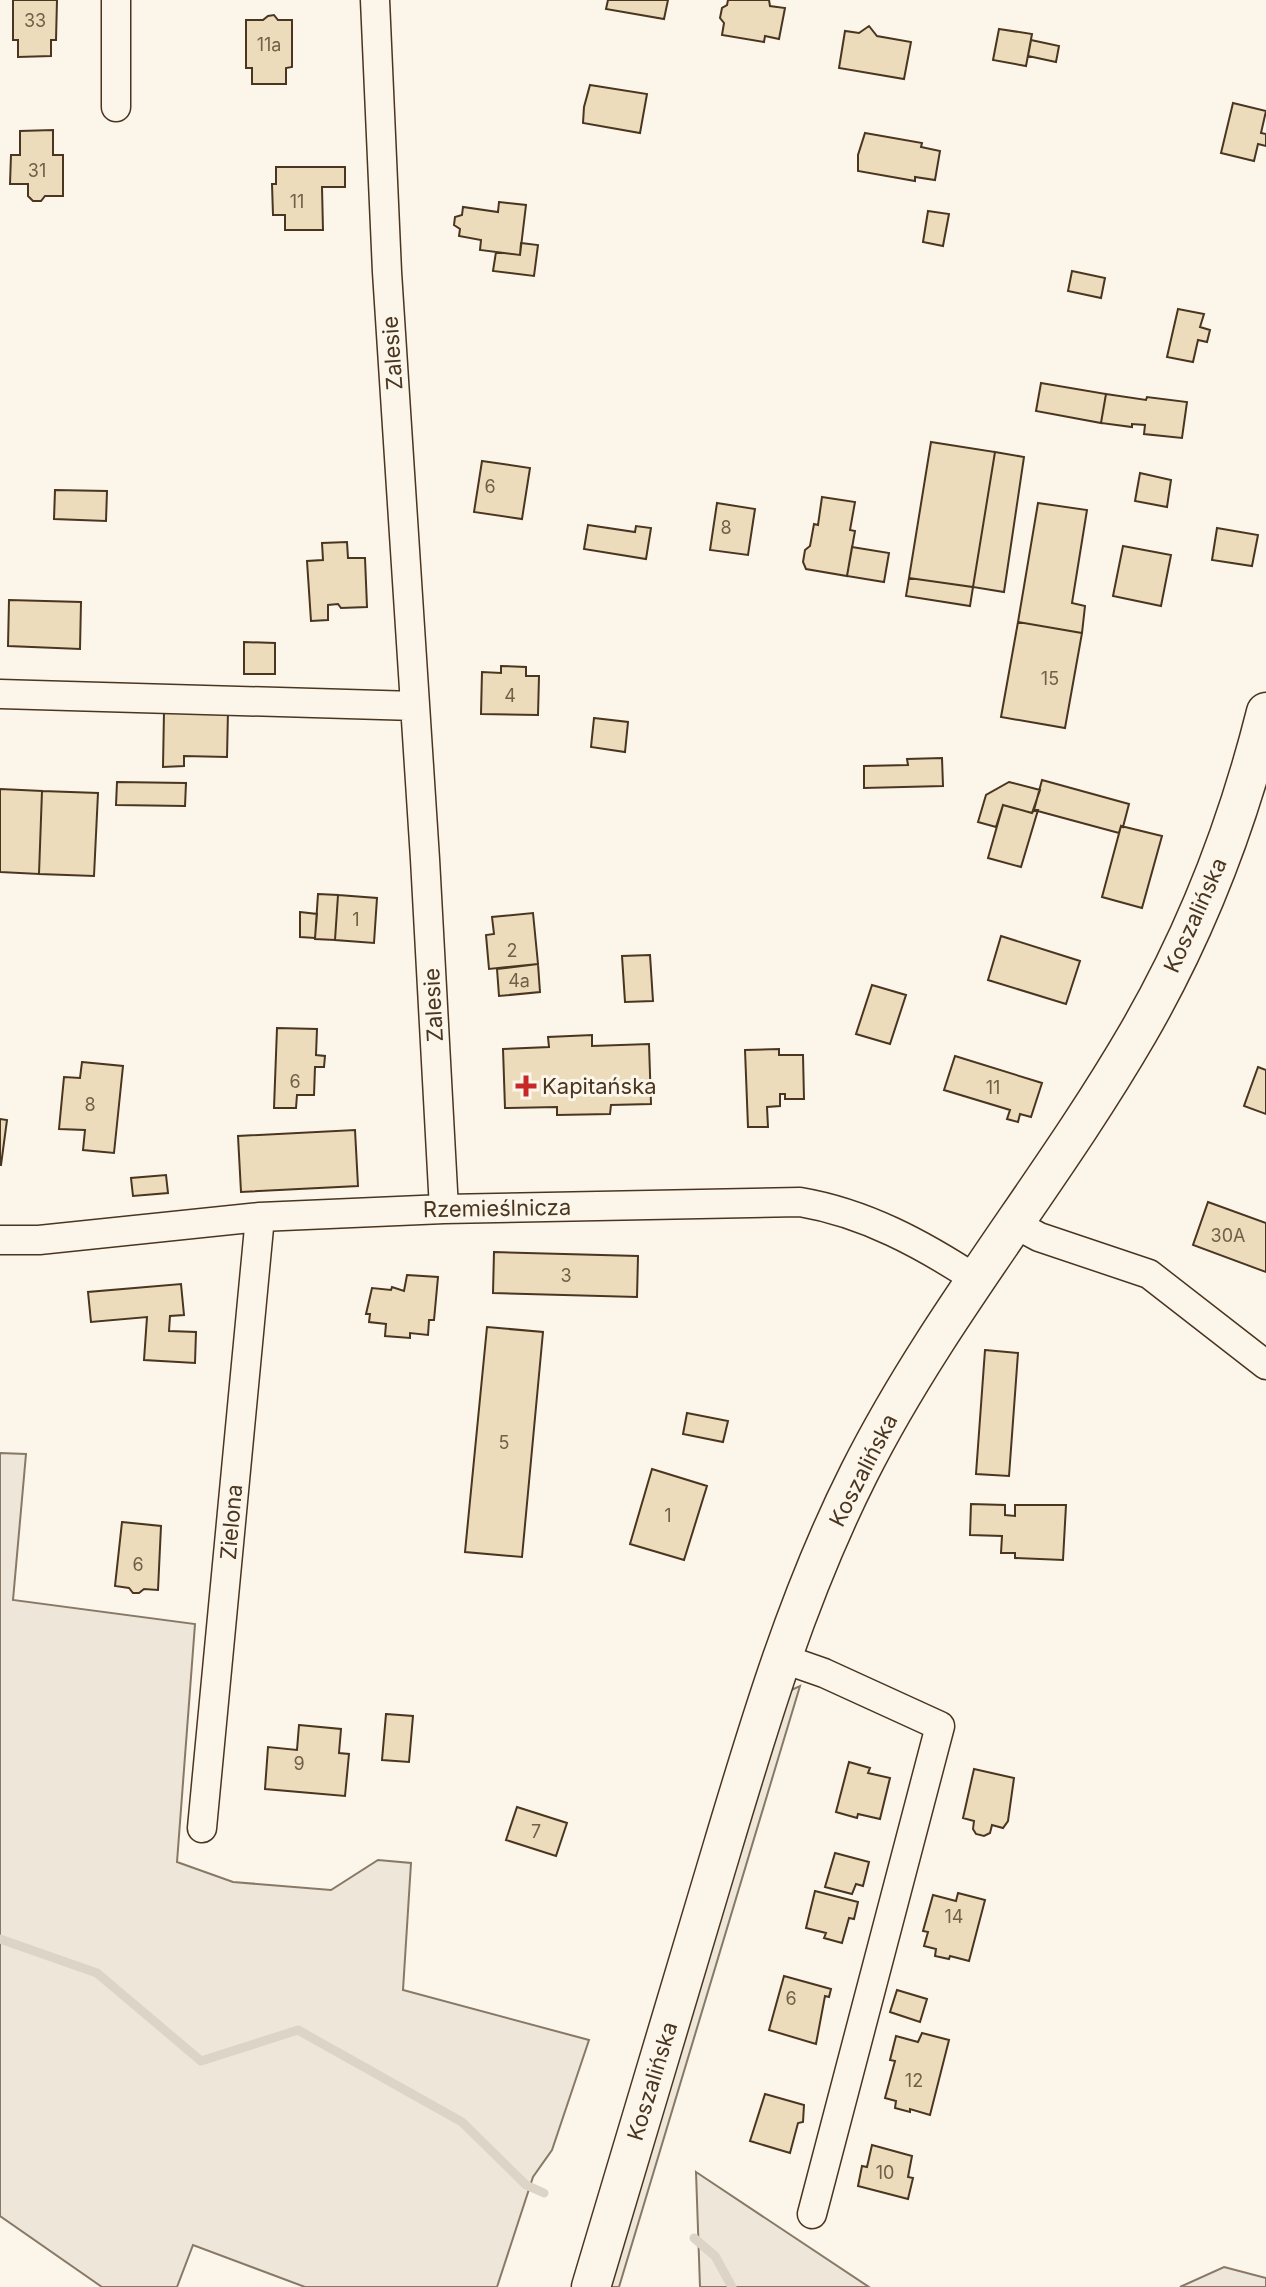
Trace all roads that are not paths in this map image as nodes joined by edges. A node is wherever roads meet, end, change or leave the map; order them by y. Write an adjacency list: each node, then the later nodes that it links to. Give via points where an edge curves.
1 (116, 0): 3 (street)
2 (375, 0): 5 (street, Zalesie)
3 (116, 107)
4 (0, 694): 5 (street)
5 (415, 706): 7 (street, Zalesie)
6 (1266, 712): 9 (main road, Koszalińska, via 1230,833 1180,954 1108,1082)
7 (444, 1209): 8 (street, Rzemieślnicza); 11 (street, Rzemieślnicza, via 800,1202 863,1219)
8 (260, 1217): 10 (street, Rzemieślnicza); 14 (street, Zielona)
9 (1015, 1224): 11 (main road, Koszalińska); 12 (street, via 1149,1274)
10 (0, 1240)
11 (977, 1280): 13 (main road, Koszalińska, via 860,1470 822,1550)
12 (1266, 1365)
13 (781, 1658): 15 (street, via 940,1726); 16 (main road, Koszalińska)
14 (202, 1828)
15 (812, 2214)
16 (591, 2287)

